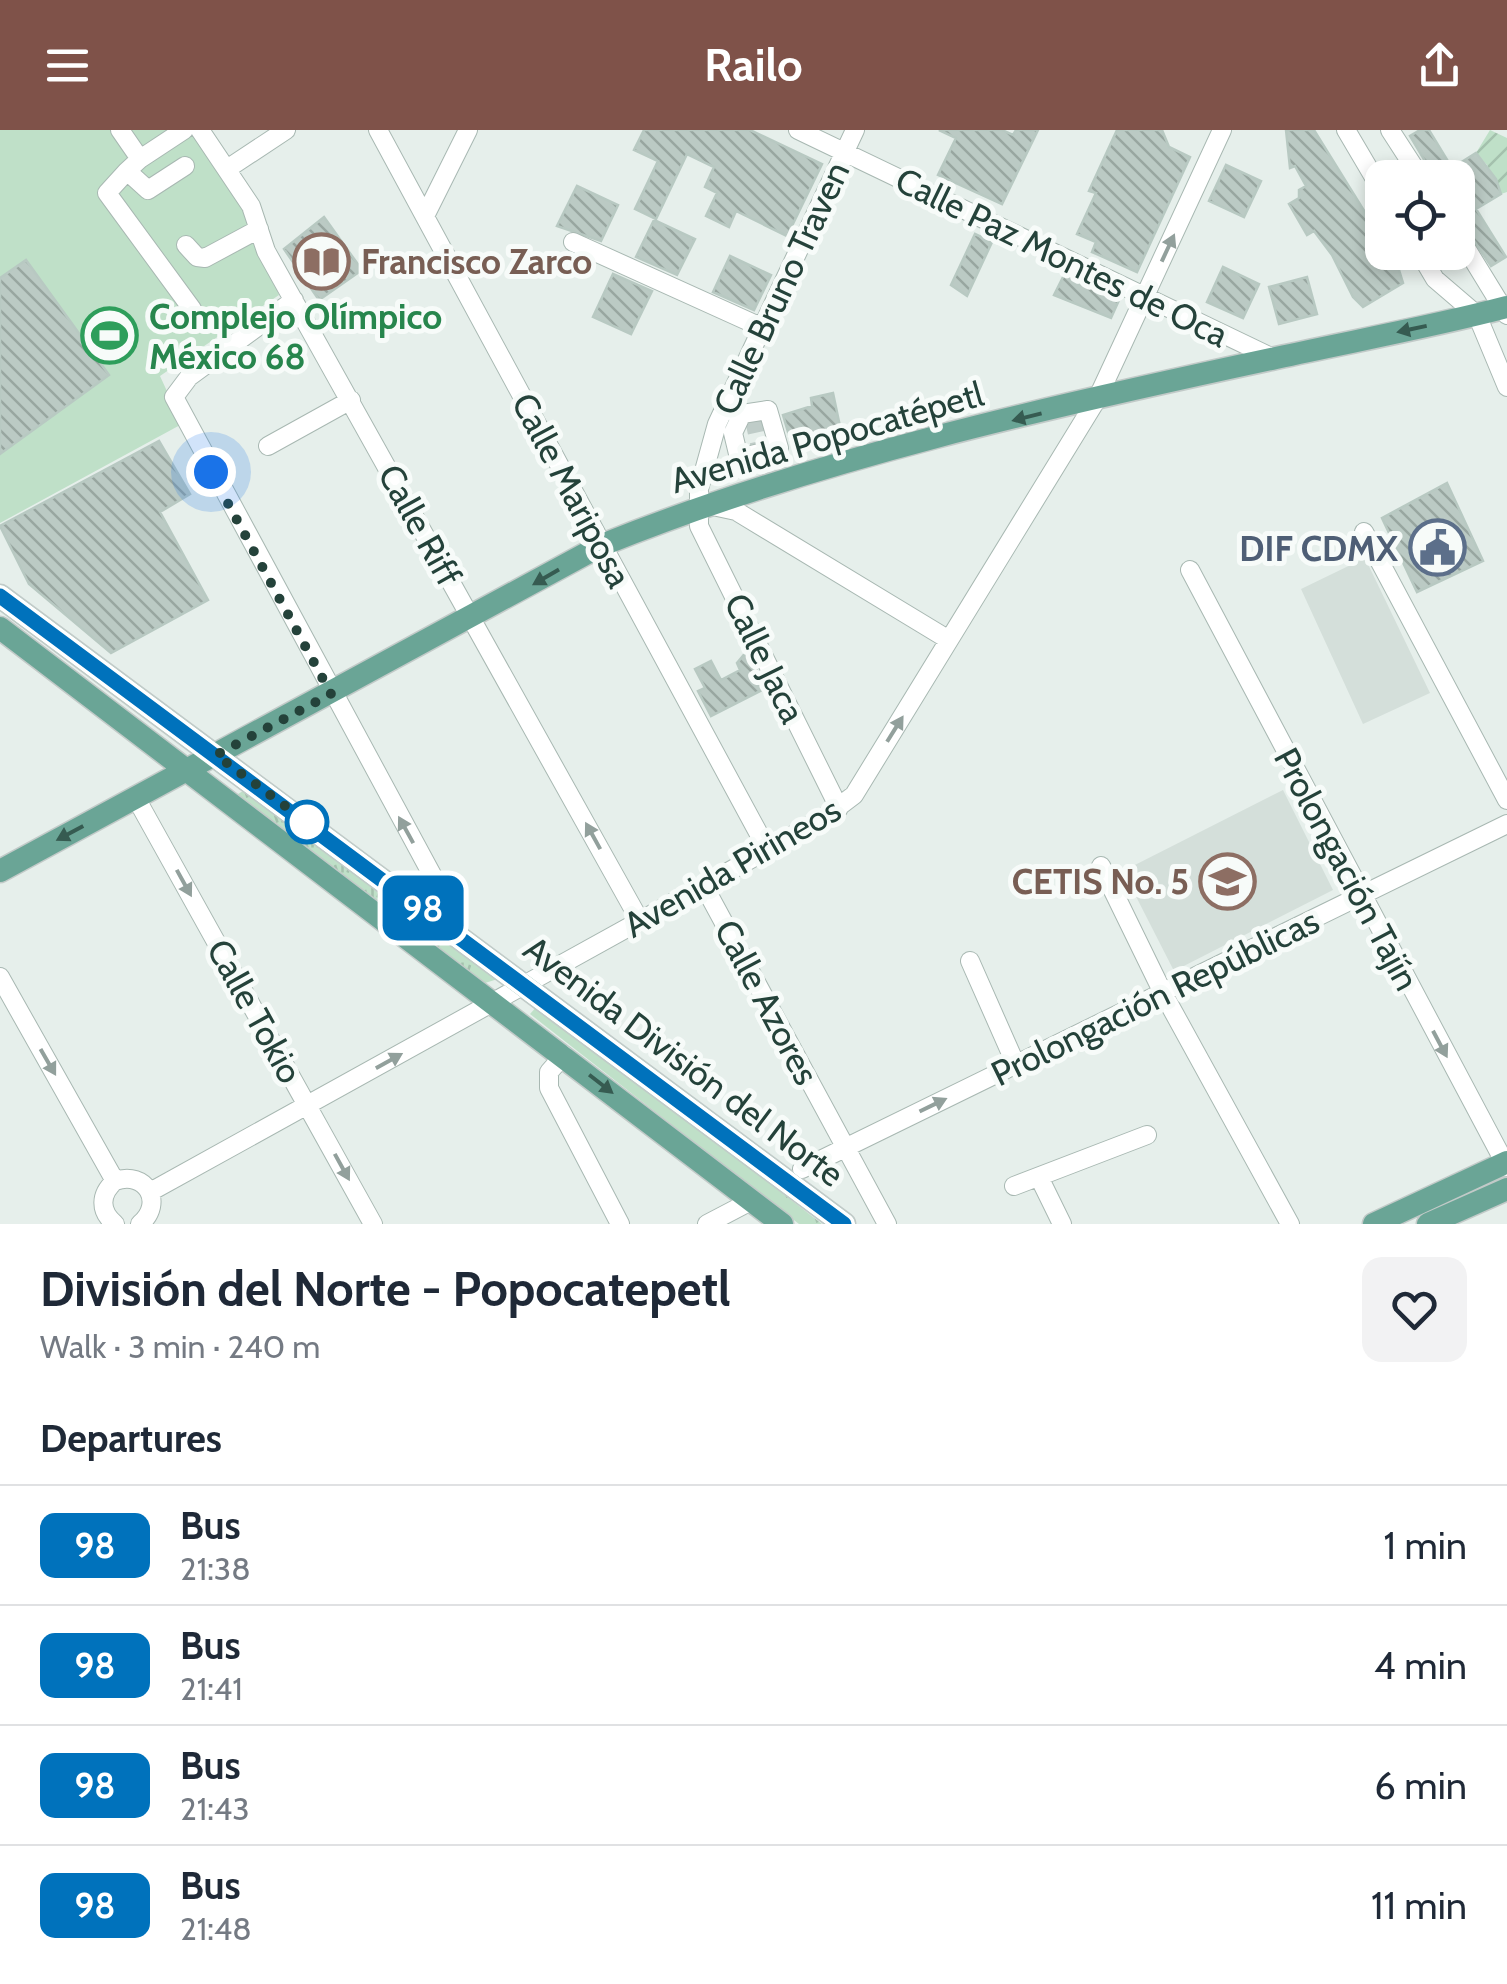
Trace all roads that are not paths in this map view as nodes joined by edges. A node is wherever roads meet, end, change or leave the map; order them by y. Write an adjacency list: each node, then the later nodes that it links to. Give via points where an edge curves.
1 (114, 130): 15 (street)
2 (184, 130): 15 (street)
3 (200, 130): 17 (street, Calle Riff)
4 (286, 130): 17 (street)
5 (378, 130): 18 (street, Calle Mariposa)
6 (468, 130): 18 (street)
7 (798, 130): 12 (street, Calle Paz Montes de Oca)
8 (856, 130): 12 (street, Calle Bruno Traven)
9 (1222, 130): 24 (street, Avenida Pirineos, one-way to 9)
10 (1346, 130): 14 (street)
11 (1390, 130): 13 (street)
12 (845, 152): 24 (street, Calle Paz Montes de Oca); 29 (street, Calle Bruno Traven)
13 (1409, 160)
14 (1365, 162)
15 (133, 165): 16 (street, via 148,190); 26 (street, via 108,193)
16 (185, 166)
17 (227, 170): 19 (street, Calle Riff)
18 (425, 216): 40 (street, Calle Mariposa)
19 (259, 228): 21 (street, via 205,258); 25 (street, Calle Riff)
20 (573, 242): 29 (street)
21 (186, 245)
22 (1475, 261): 27 (street)
23 (1430, 270): 28 (street)
24 (1144, 299): 30 (street, Calle Paz Montes de Oca); 32 (street, Avenida Pirineos)
25 (294, 300): 33 (street, Calle Riff); 47 (street, via 189,378 174,397)
26 (192, 308)
27 (1506, 308): 28 (main road, Avenida Popocatépetl)
28 (1477, 315): 30 (main road, Avenida Popocatépetl, one-way to 30); 31 (street)
29 (763, 328): 34 (street, Calle Bruno Traven)
30 (1273, 358): 32 (main road, Avenida Popocatépetl)
31 (1507, 387)
32 (1096, 399): 37 (main road, Avenida Popocatépetl, one-way to 37); 45 (street, Avenida Pirineos)
33 (351, 400): 35 (street); 43 (street, Calle Riff)
34 (748, 415): 36 (street, via 733,433 739,458); 36 (street, via 770,412 779,448); 38 (street, Calle Bruno Traven, via 706,456)
35 (268, 446)
36 (752, 454): 37 (street)
37 (758, 486): 38 (main road, Avenida Popocatépetl)
38 (698, 506): 40 (main road, Avenida Popocatépetl); 45 (street, via 736,512); 53 (street, Calle Jaca, via 700,526)
39 (1364, 532): 52 (street)
40 (602, 545): 43 (main road, Avenida Popocatépetl, one-way to 43); 55 (street, Calle Mariposa)
41 (1190, 570): 59 (street, Prolongación Tajín)
42 (0, 596): 48 (main road, Avenida División del Norte)
43 (472, 619): 47 (main road, Avenida Popocatépetl); 61 (street, Calle Riff, one-way to 43)
44 (0, 628): 46 (main road, Avenida División del Norte)
45 (950, 640): 53 (street, Avenida Pirineos, one-way to 45)
46 (85, 693): 48 (main road, via 158,738 167,734); 50 (main road, Avenida División del Norte)
47 (331, 694): 49 (main road, Avenida Popocatépetl); 60 (street, one-way to 47, via 437,884)
48 (165, 718): 49 (main road, Avenida División del Norte)
49 (216, 755): 50 (main road, Avenida Popocatépetl); 60 (main road, Avenida División del Norte)
50 (187, 771): 51 (main road, Avenida Popocatépetl); 66 (main road, Avenida División del Norte)
51 (136, 798): 57 (main road, Avenida Popocatépetl, one-way to 57); 69 (street, Calle Tokio, one-way to 69)
52 (1507, 800)
53 (839, 808): 55 (street, Avenida Pirineos)
54 (1507, 824): 59 (street, Prolongación Repúblicas)
55 (766, 849): 58 (street, Avenida Pirineos)
56 (1101, 866): 65 (street)
57 (0, 871)
58 (704, 886): 61 (street, Avenida Pirineos); 71 (street, Calle Azores)
59 (1361, 896): 65 (street, Prolongación Repúblicas); 72 (street, Prolongación Tajín, one-way to 72)
60 (434, 917): 64 (main road, Avenida División del Norte)
61 (640, 921): 64 (street, Avenida Pirineos)
62 (970, 961): 68 (street)
63 (0, 977): 75 (street, one-way to 75)
64 (526, 986): 66 (street, Avenida Pirineos); 86 (main road, Avenida División del Norte)
65 (1162, 993): 68 (street, Prolongación Repúblicas); 89 (street)
66 (496, 1003): 67 (main road, Avenida División del Norte); 69 (street, Avenida Pirineos, one-way to 66)
67 (564, 1055): 79 (main road, Avenida División del Norte, one-way to 79); 83 (street, via 549,1072 549,1088)
68 (1016, 1065): 71 (street, Prolongación Repúblicas, one-way to 68)
69 (308, 1105): 78 (street, Avenida Pirineos); 82 (street, Calle Tokio, one-way to 82)
70 (1147, 1134): 74 (street)
71 (846, 1147): 73 (street, Prolongación Repúblicas); 87 (street, Calle Azores)
72 (1506, 1164): 90 (main road)
73 (802, 1169)
74 (1038, 1177): 76 (street); 88 (street)
75 (115, 1181): 78 (street, via 139,1180); 80 (street, via 104,1196)
76 (1014, 1186)
77 (1507, 1188): 91 (main road)
78 (150, 1192): 81 (street, via 152,1207)
79 (751, 1201): 84 (street); 85 (main road, Avenida División del Norte)
80 (103, 1221)
81 (140, 1224)
82 (373, 1224)
83 (620, 1224)
84 (707, 1224)
85 (782, 1224)
86 (844, 1224)
87 (887, 1224)
88 (1062, 1224)
89 (1290, 1224)
90 (1374, 1224)
91 (1428, 1224)

